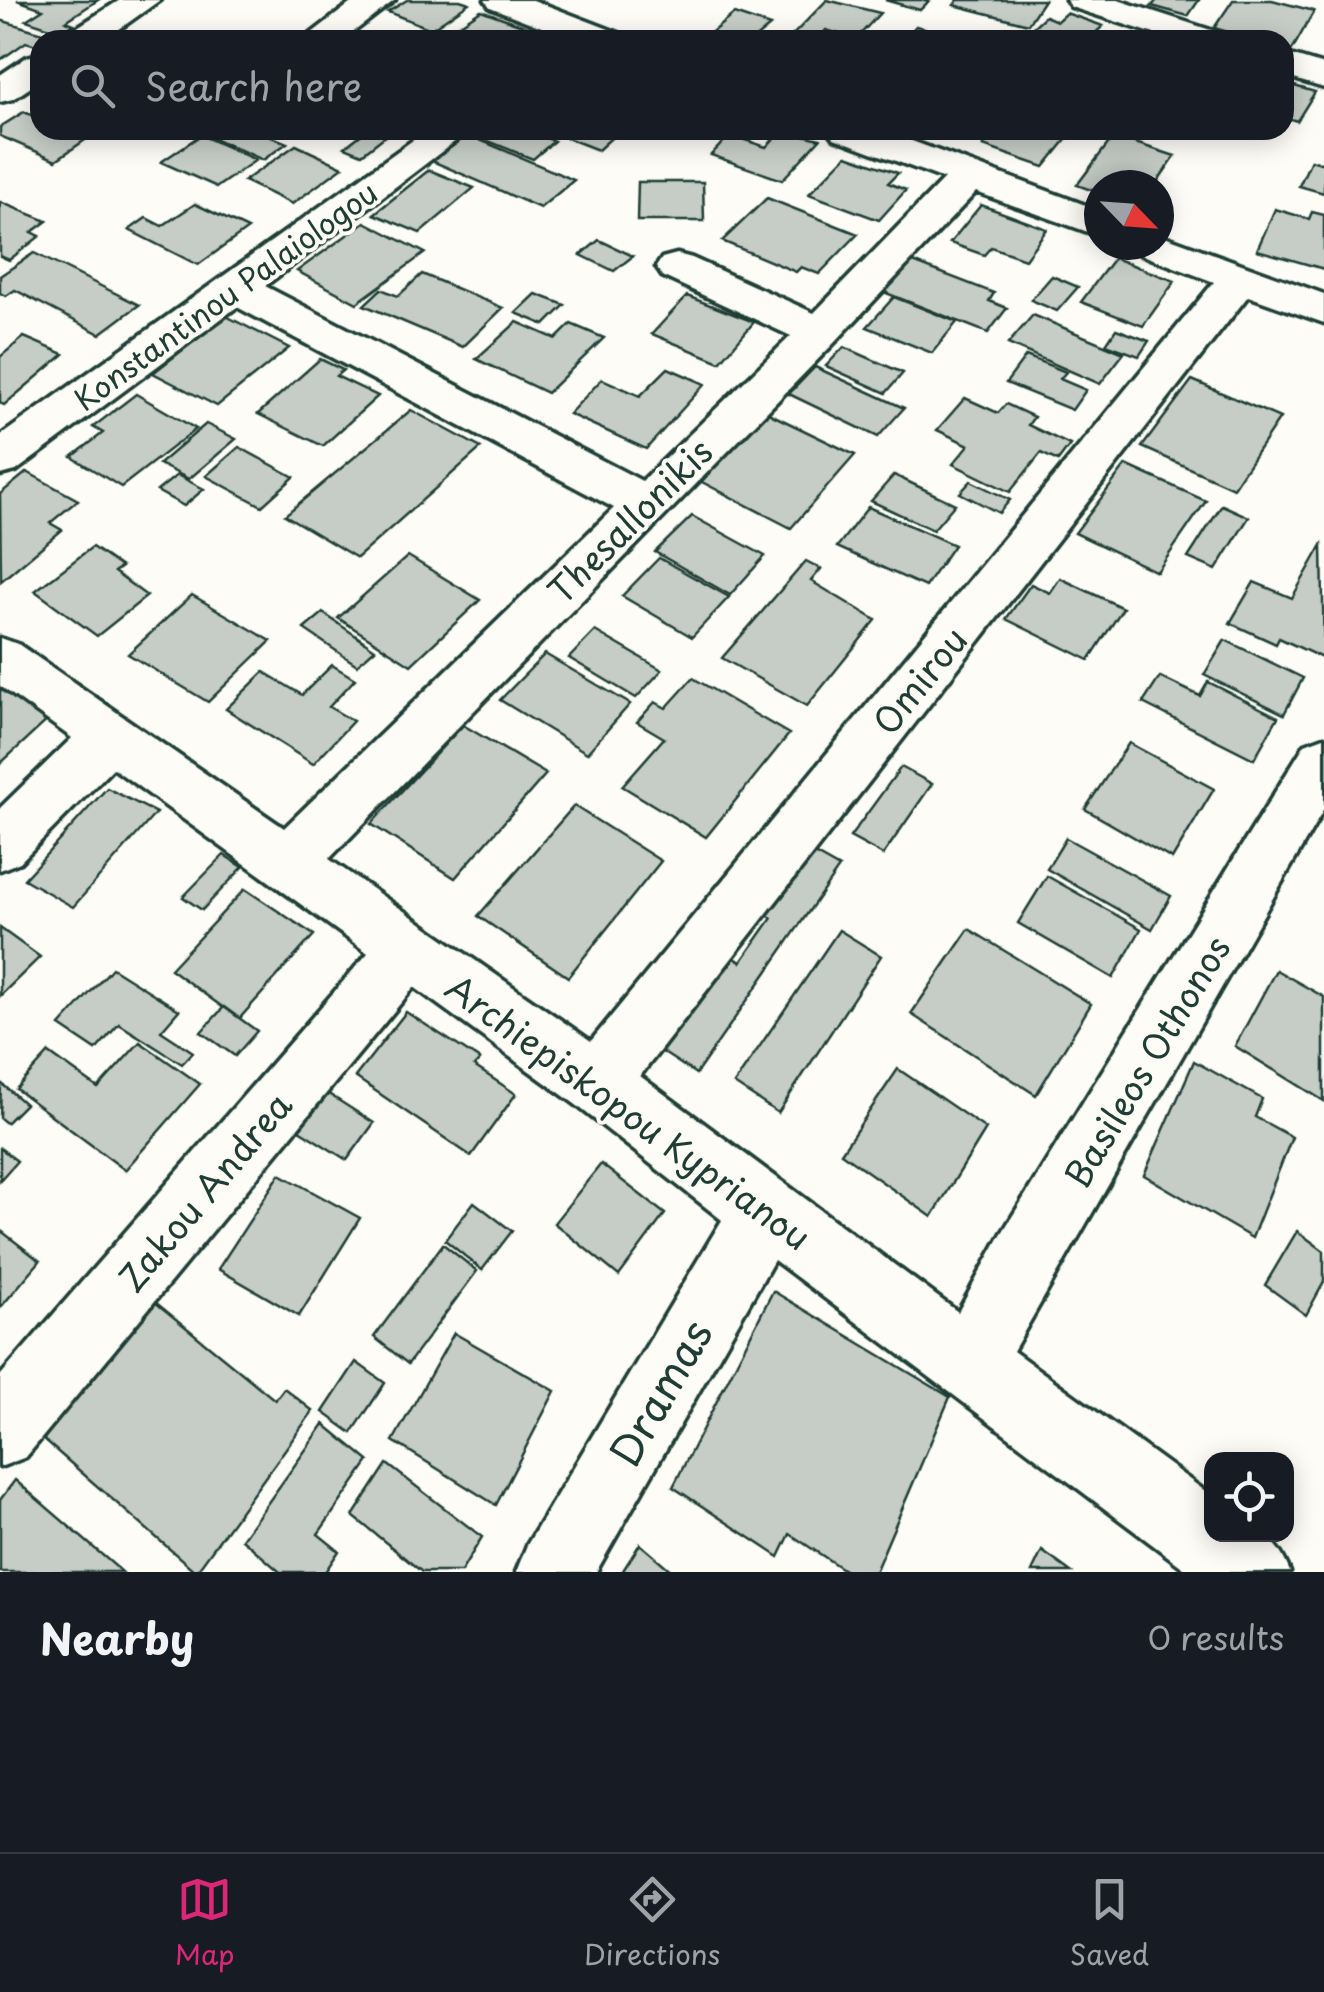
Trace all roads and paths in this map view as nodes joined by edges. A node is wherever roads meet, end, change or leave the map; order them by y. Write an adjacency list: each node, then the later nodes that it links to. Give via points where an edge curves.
1 (143, 0): 5 (street)
2 (378, 0): 6 (street)
3 (1082, 0): 8 (street)
4 (524, 3): 7 (street)
5 (96, 30)
6 (334, 30)
7 (575, 30)
8 (1176, 30)
9 (1294, 67): 11 (street)
10 (30, 72): 12 (street)
11 (1324, 77)
12 (0, 91)
13 (437, 140): 20 (street, Konstantinou Palaiologou)
14 (874, 140): 15 (street)
15 (970, 176): 16 (street); 22 (street, Thesallonikis)
16 (1084, 218)
17 (1174, 253): 19 (street)
18 (677, 267): 22 (street)
19 (1241, 278): 21 (street); 31 (street, Omirou)
20 (236, 288): 23 (street, Konstantinou Palaiologou); 24 (street)
21 (1324, 309)
22 (820, 332): 24 (street, Thesallonikis)
23 (0, 459)
24 (645, 503): 29 (street, Thesallonikis)
25 (0, 658): 26 (street, Archiepiskopou Kyprianou)
26 (108, 737): 28 (street); 29 (street, Archiepiskopou Kyprianou)
27 (1324, 760): 33 (street, Basileos Othonos)
28 (0, 845)
29 (288, 862): 30 (street, Archiepiskopou Kyprianou)
30 (408, 950): 31 (street, Archiepiskopou Kyprianou); 34 (street, Zakou Andrea)
31 (597, 1082): 32 (street, Archiepiskopou Kyprianou)
32 (765, 1212): 33 (street, Archiepiskopou Kyprianou); 35 (street, Dramas)
33 (969, 1362): 36 (street, Archiepiskopou Kyprianou)
34 (0, 1432)
35 (554, 1572)
36 (1252, 1572)

